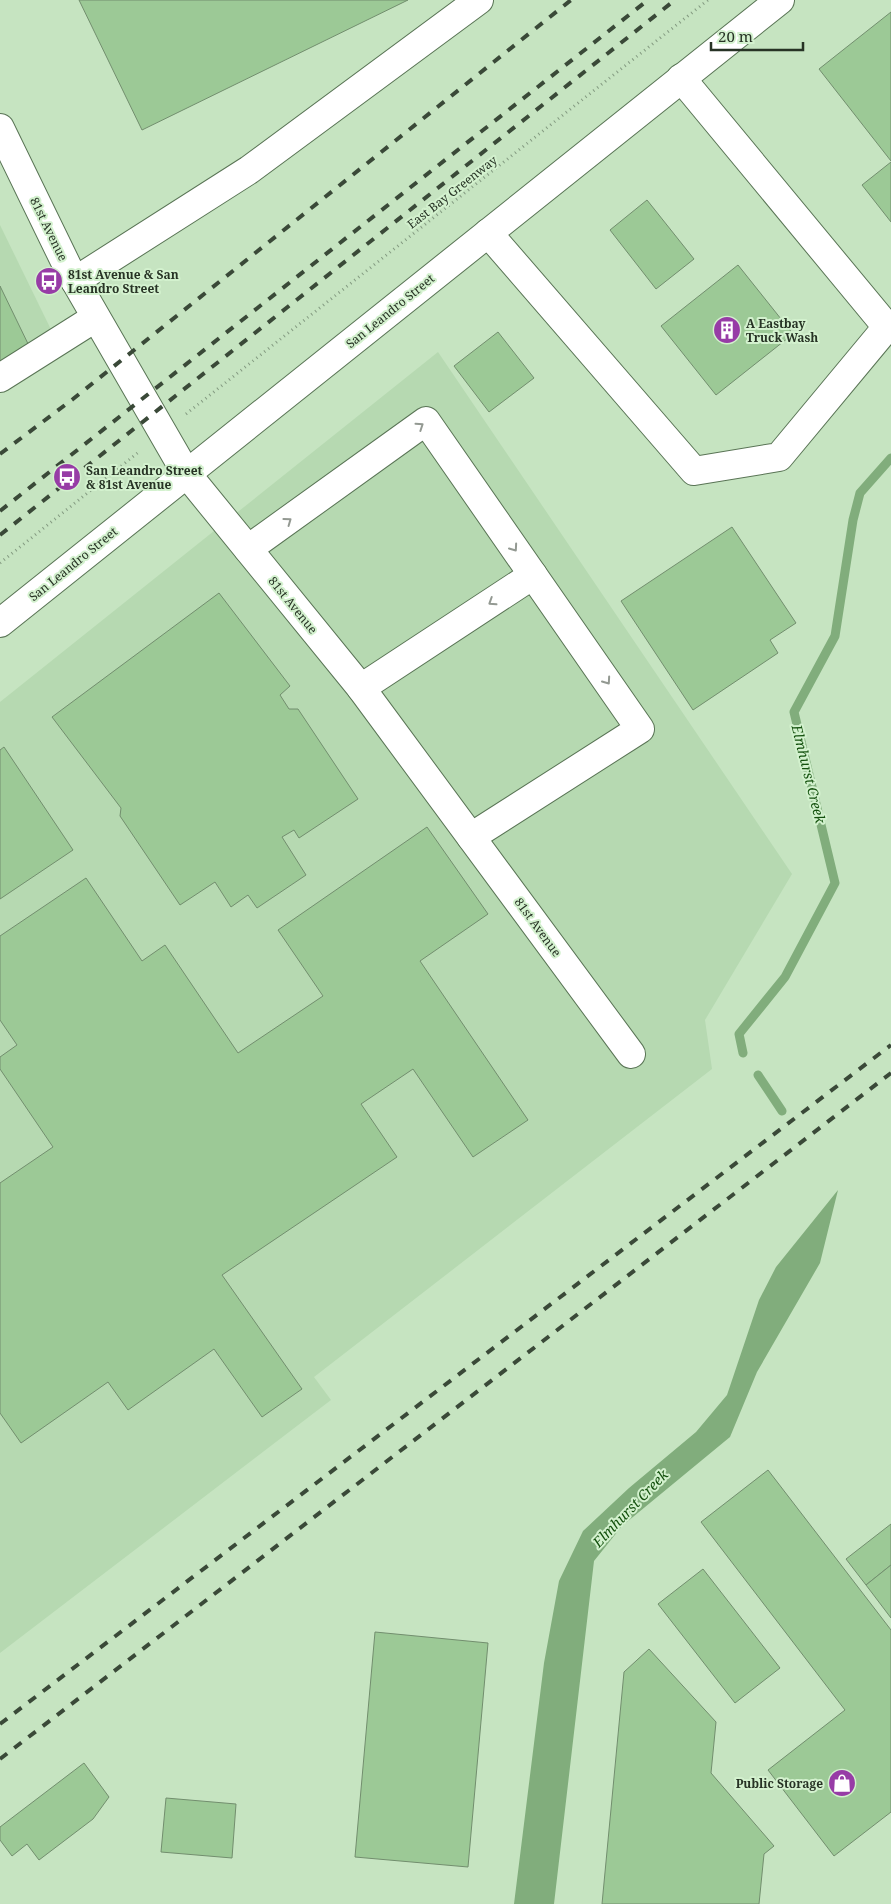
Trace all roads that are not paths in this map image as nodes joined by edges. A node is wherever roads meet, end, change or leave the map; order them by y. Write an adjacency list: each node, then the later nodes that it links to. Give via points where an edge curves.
1 (478, 0): 6 (main road, via 249,170)
2 (780, 0): 3 (main road, San Leandro Street)
3 (681, 78): 5 (main road, San Leandro Street); 5 (main road, via 887,327 779,457 694,471)
4 (0, 128): 6 (main road, 81st Avenue)
5 (488, 233): 9 (main road, San Leandro Street)
6 (75, 281): 7 (main road, 81st Avenue)
7 (96, 318): 8 (main road); 9 (main road, 81st Avenue)
8 (0, 378)
9 (186, 473): 10 (main road, 81st Avenue); 12 (main road, San Leandro Street)
10 (248, 549): 11 (main road, one-way to 11, via 426,421); 13 (main road, 81st Avenue)
11 (533, 575): 13 (main road, one-way to 13); 14 (main road, one-way to 14, via 640,729)
12 (0, 623)
13 (361, 688): 14 (main road, 81st Avenue)
14 (471, 837): 15 (main road, 81st Avenue)
15 (632, 1054)

